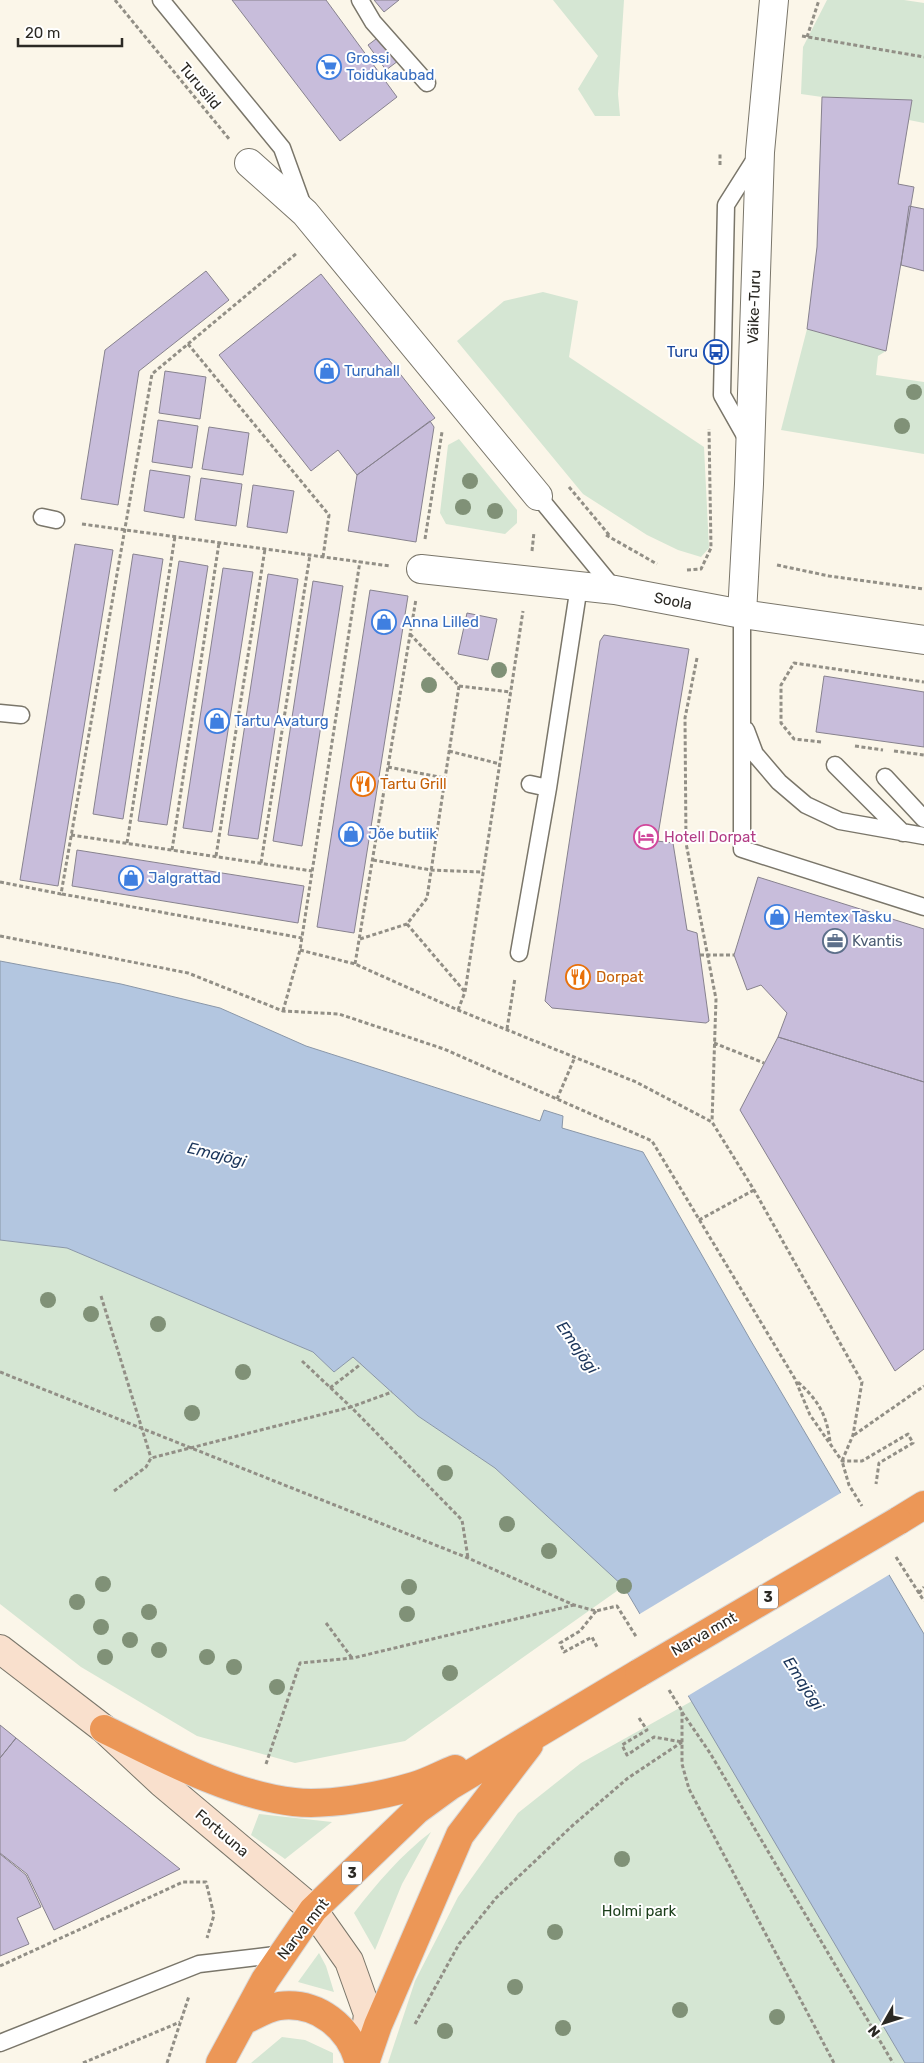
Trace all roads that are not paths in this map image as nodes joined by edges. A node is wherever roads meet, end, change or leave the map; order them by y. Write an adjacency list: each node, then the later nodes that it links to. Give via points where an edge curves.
1 (161, 0): 6 (lane, via 282,148)
2 (360, 0): 4 (lane, via 373,22)
3 (774, 0): 11 (street, Väike-Turu, via 760,152)
4 (427, 83)
5 (250, 164): 6 (street)
6 (313, 223): 7 (street)
7 (538, 496): 10 (lane)
8 (421, 570): 9 (street, Soola)
9 (579, 586): 10 (street, Soola); 19 (lane)
10 (615, 590): 11 (street, Soola)
11 (742, 614): 12 (street, Soola); 15 (lane)
12 (924, 640)
13 (0, 713): 14 (lane)
14 (21, 715)
15 (742, 718): 21 (lane, via 755,754 779,782 806,805 840,821); 23 (lane, via 742,849)
16 (835, 765): 21 (lane)
17 (885, 777): 20 (lane)
18 (530, 784): 19 (lane)
19 (548, 788): 24 (lane)
20 (924, 819)
21 (903, 833): 22 (lane)
22 (924, 836)
23 (924, 907)
24 (519, 952)
25 (924, 1505): 28 (highway, Narva mnt / 3, bridge, via 640,1660)
26 (0, 1649): 27 (street, Fortuuna)
27 (104, 1729): 28 (highway, via 178,1766 256,1794 294,1802 331,1803 414,1786); 29 (street, Fortuuna, via 162,1783)
28 (537, 1734): 29 (highway, Narva mnt / 3, via 450,1786 417,1810); 35 (highway, Narva mnt / 3, via 460,1835)
29 (314, 1910): 30 (highway, Narva mnt / 3); 35 (street, Fortuuna, via 349,1961 368,2014)
30 (283, 1954): 31 (highway, Narva mnt / 3); 32 (lane, via 199,1964)
31 (243, 2021): 33 (highway, Narva mnt / 3); 34 (highway, via 278,2006 305,2007 330,2017 355,2048)
32 (0, 2043)
33 (220, 2063)
34 (359, 2063)
35 (364, 2063)

